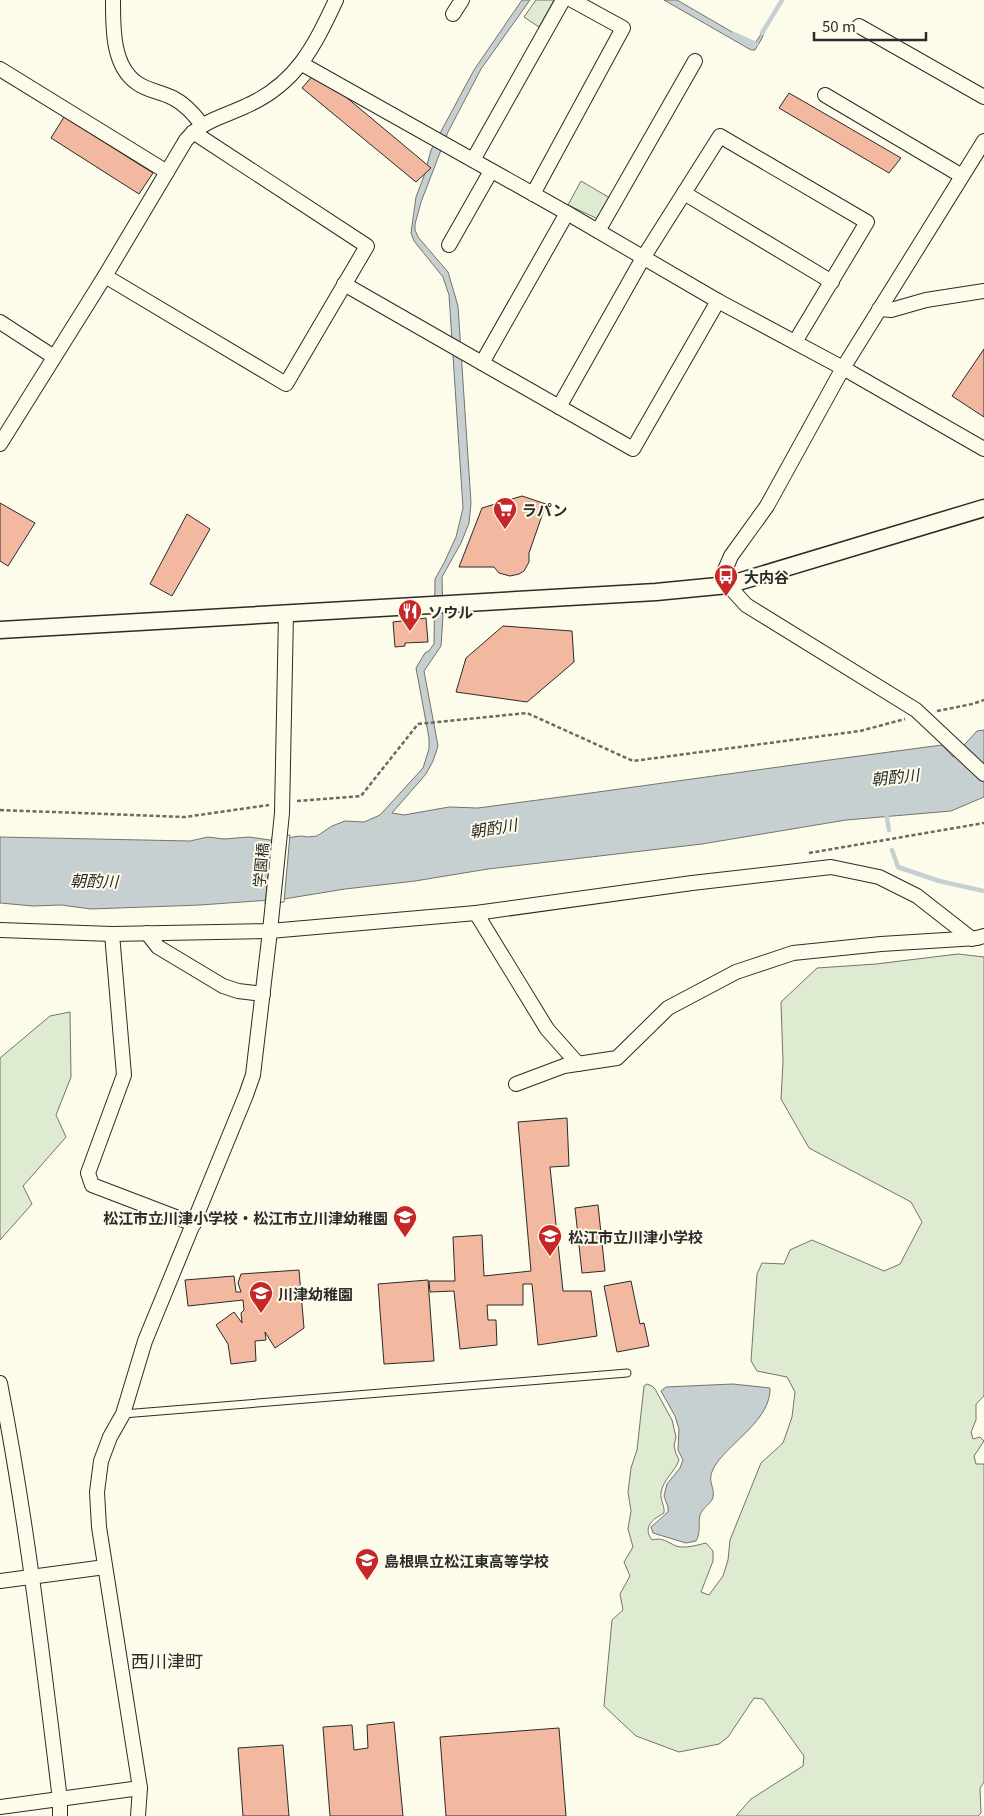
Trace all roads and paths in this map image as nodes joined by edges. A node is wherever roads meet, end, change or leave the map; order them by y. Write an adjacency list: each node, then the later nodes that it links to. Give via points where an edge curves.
1 (113, 0): 13 (street, via 116,47 124,69 137,83 182,103)
2 (336, 0): 9 (street)
3 (462, 0): 6 (street)
4 (562, 0): 15 (street)
5 (572, 0): 20 (street, via 623,28)
6 (453, 14)
7 (859, 26): 12 (street)
8 (695, 61): 22 (street)
9 (302, 64): 13 (street, via 258,100); 15 (street)
10 (0, 69): 17 (street)
11 (825, 95): 18 (street)
12 (984, 97)
13 (197, 128): 17 (street); 27 (street, via 366,246)
14 (984, 141): 18 (street)
15 (473, 160): 16 (street)
16 (491, 171): 20 (street); 23 (street)
17 (167, 172): 25 (street)
18 (962, 176): 30 (street)
19 (684, 193): 24 (street); 26 (street); 26 (street, via 720,136 859,217 867,222)
20 (533, 194): 21 (street)
21 (567, 213): 22 (street); 34 (street)
22 (598, 230): 24 (street)
23 (449, 245)
24 (644, 258): 29 (street); 36 (street)
25 (105, 276): 27 (street, via 286,384); 33 (street)
26 (832, 282): 32 (street)
27 (344, 284): 34 (street)
28 (984, 291): 30 (street, via 926,300 891,310)
29 (718, 301): 32 (street); 36 (street, via 633,449)
30 (880, 309): 35 (street)
31 (0, 322): 33 (street)
32 (795, 342): 35 (street)
33 (54, 357): 37 (street)
34 (482, 363): 36 (street)
35 (843, 368): 38 (street); 40 (street, via 768,506 731,556 725,570)
36 (559, 407)
37 (0, 444)
38 (984, 449)
39 (984, 508): 40 (street)
40 (728, 585): 41 (street); 44 (street, via 746,605)
41 (286, 614): 42 (street); 46 (street, 学園橋)
42 (0, 630)
43 (984, 700): 44 (path)
44 (925, 717): 45 (street); 46 (path, via 860,731 633,761 527,713 418,724 361,796)
45 (984, 774)
46 (282, 808): 47 (path, via 185,817); 51 (street, 学園橋)
47 (0, 810)
48 (984, 823): 49 (path)
49 (809, 853)
50 (476, 913): 51 (street); 55 (street, via 831,867 878,877 917,896); 57 (street, via 547,1029)
51 (271, 926): 54 (street); 56 (street, 学園橋)
52 (0, 930): 53 (street)
53 (112, 934): 54 (street); 59 (street, via 124,1075 88,1173 92,1185)
54 (147, 934): 56 (street, via 158,947 223,986 238,992)
55 (978, 937): 57 (street, via 792,954 736,972 668,1008 617,1058)
56 (263, 994): 59 (street, 学園橋, via 253,1075)
57 (578, 1064): 58 (street)
58 (516, 1084)
59 (194, 1224): 62 (street, 学園橋, via 145,1341)
60 (627, 1372): 62 (lane)
61 (0, 1383): 64 (street)
62 (123, 1414): 63 (street, 学園橋, via 101,1462 97,1492)
63 (105, 1567): 64 (street); 66 (street, 学園橋)
64 (33, 1576): 65 (street); 67 (street)
65 (0, 1581)
66 (140, 1788): 67 (street); 70 (street, 学園橋)
67 (60, 1800): 68 (street); 69 (street)
68 (0, 1807)
69 (60, 1816)
70 (138, 1816)

